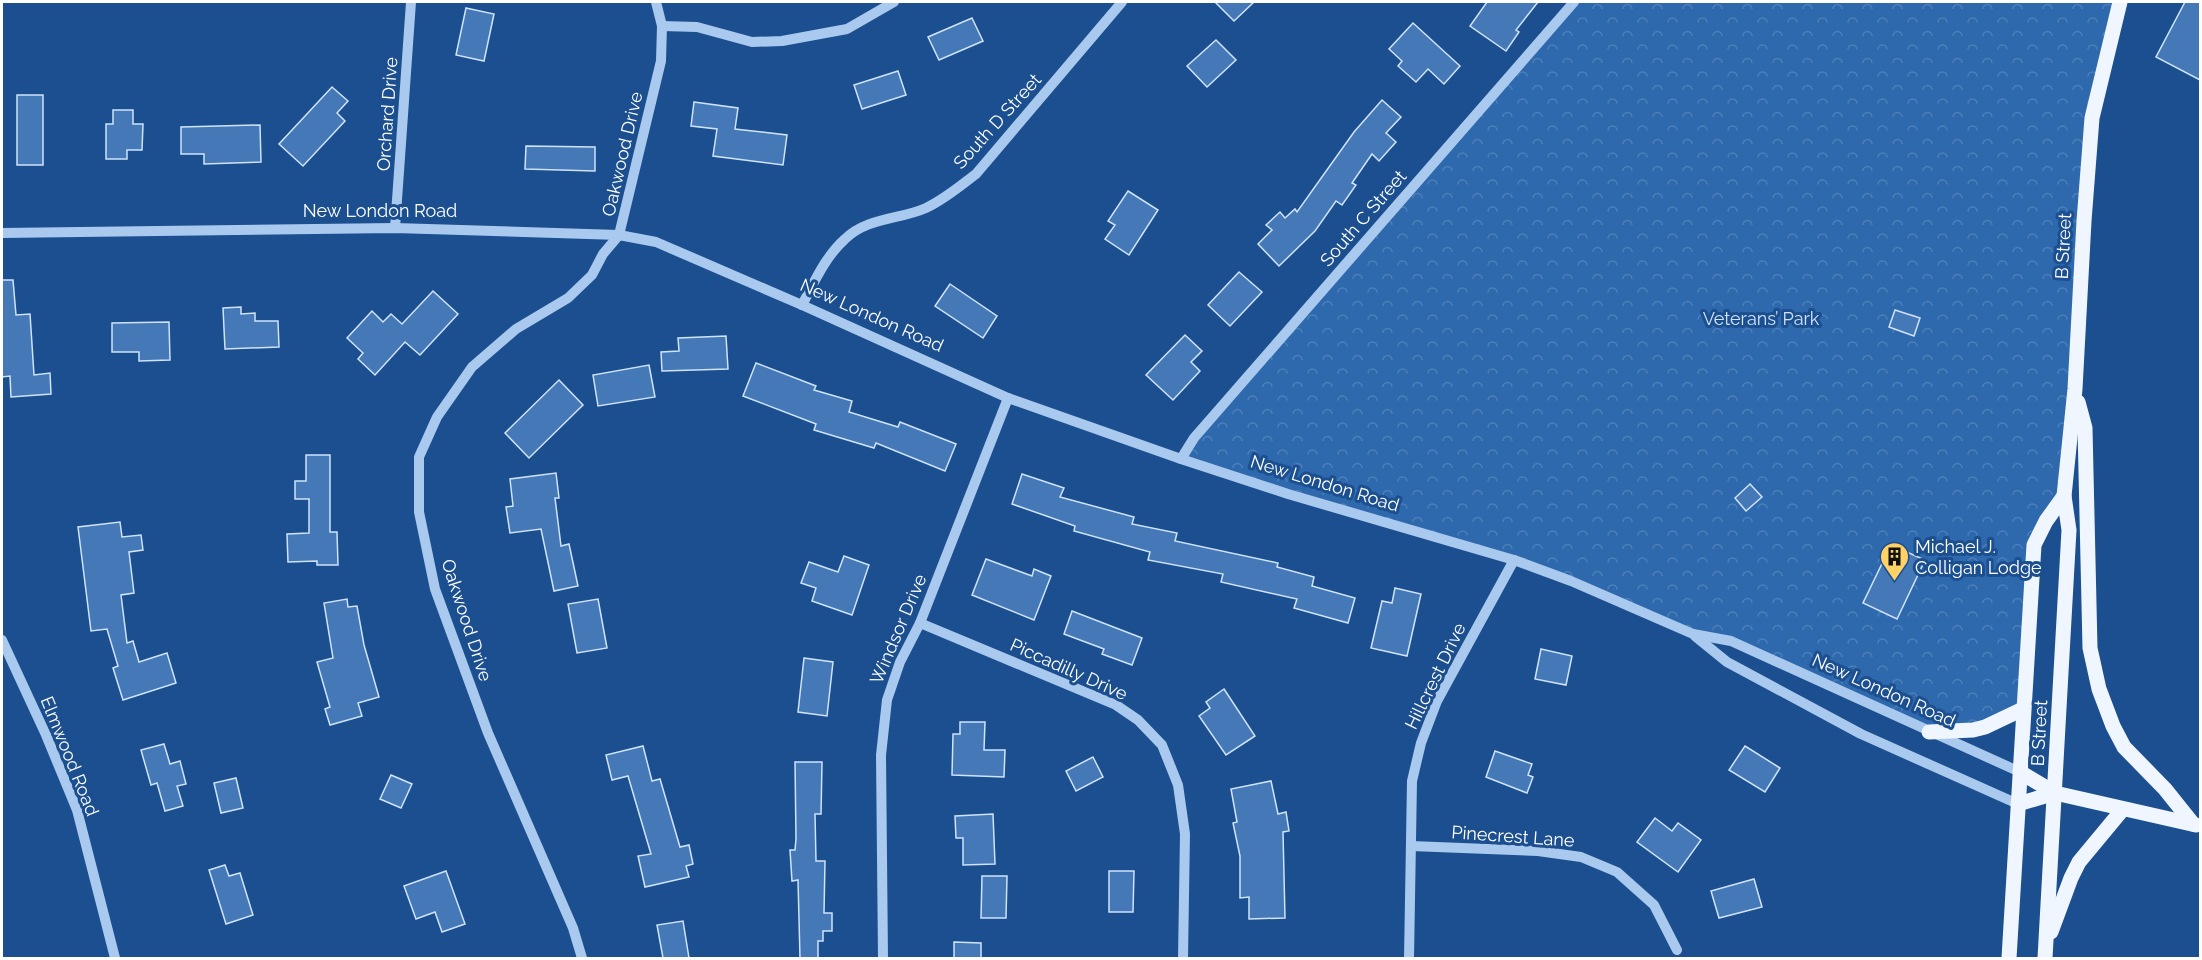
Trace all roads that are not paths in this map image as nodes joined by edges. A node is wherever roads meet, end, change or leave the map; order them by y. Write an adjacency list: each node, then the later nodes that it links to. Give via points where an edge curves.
1 (411, 2): 8 (street, Orchard Drive)
2 (656, 2): 7 (street, Oakwood Drive)
3 (894, 2): 7 (street, via 847,29 782,41 752,42 697,27)
4 (1122, 2): 11 (street, South D Street, via 976,174 925,208 871,222 846,237 824,262)
5 (1574, 2): 14 (street, South C Street, via 1194,438)
6 (2120, 2): 12 (main road, B Street, via 2092,118)
7 (662, 26): 10 (street, Oakwood Drive, via 661,61)
8 (395, 228): 9 (street, New London Road); 10 (street, New London Road)
9 (2, 233)
10 (619, 235): 11 (street, New London Road, via 656,242); 31 (street, Oakwood Drive, via 592,275 568,298 516,330 472,367 437,417 419,457 419,512 435,589 488,733 573,928)
11 (802, 305): 13 (street, New London Road)
12 (2075, 389): 15 (main road, B Street); 26 (main road, via 2085,428 2090,648 2099,689 2124,747)
13 (1008, 398): 14 (street, New London Road); 17 (street, Windsor Drive)
14 (1181, 459): 16 (street, New London Road)
15 (2064, 496): 20 (main road, B Street, via 2034,545); 23 (main road, B Street, via 2069,530)
16 (1514, 560): 18 (street, New London Road); 27 (street, Hillcrest Drive, via 1437,700 1421,743 1412,781)
17 (920, 623): 32 (street, Windsor Drive, via 900,662 887,700 881,755); 33 (street, Piccadilly Drive, via 1116,705 1138,720 1162,745 1178,786 1185,834)
18 (1693, 634): 21 (street, New London Road, via 1731,641); 24 (street, New London Road, via 1727,662 1861,734)
19 (2, 640): 30 (street, Elmwood Road, via 77,810)
20 (2023, 709): 21 (main road, via 1973,730); 22 (main road, B Street)
21 (1929, 732): 22 (street, New London Road)
22 (2020, 772): 23 (main road, New London Road); 24 (main road, B Street)
23 (2055, 792): 24 (main road); 25 (main road, New London Road); 29 (main road, B Street)
24 (2018, 804): 35 (main road, B Street)
25 (2123, 809): 26 (main road, New London Road); 29 (main road, via 2079,862)
26 (2197, 825)
27 (1412, 846): 28 (street, Pinecrest Lane, via 1538,851 1581,857 1617,872 1654,905); 34 (street, Hillcrest Drive)
28 (1677, 950)
29 (2045, 953)
30 (115, 958)
31 (582, 958)
32 (883, 958)
33 (1183, 958)
34 (1409, 958)
35 (2009, 958)

